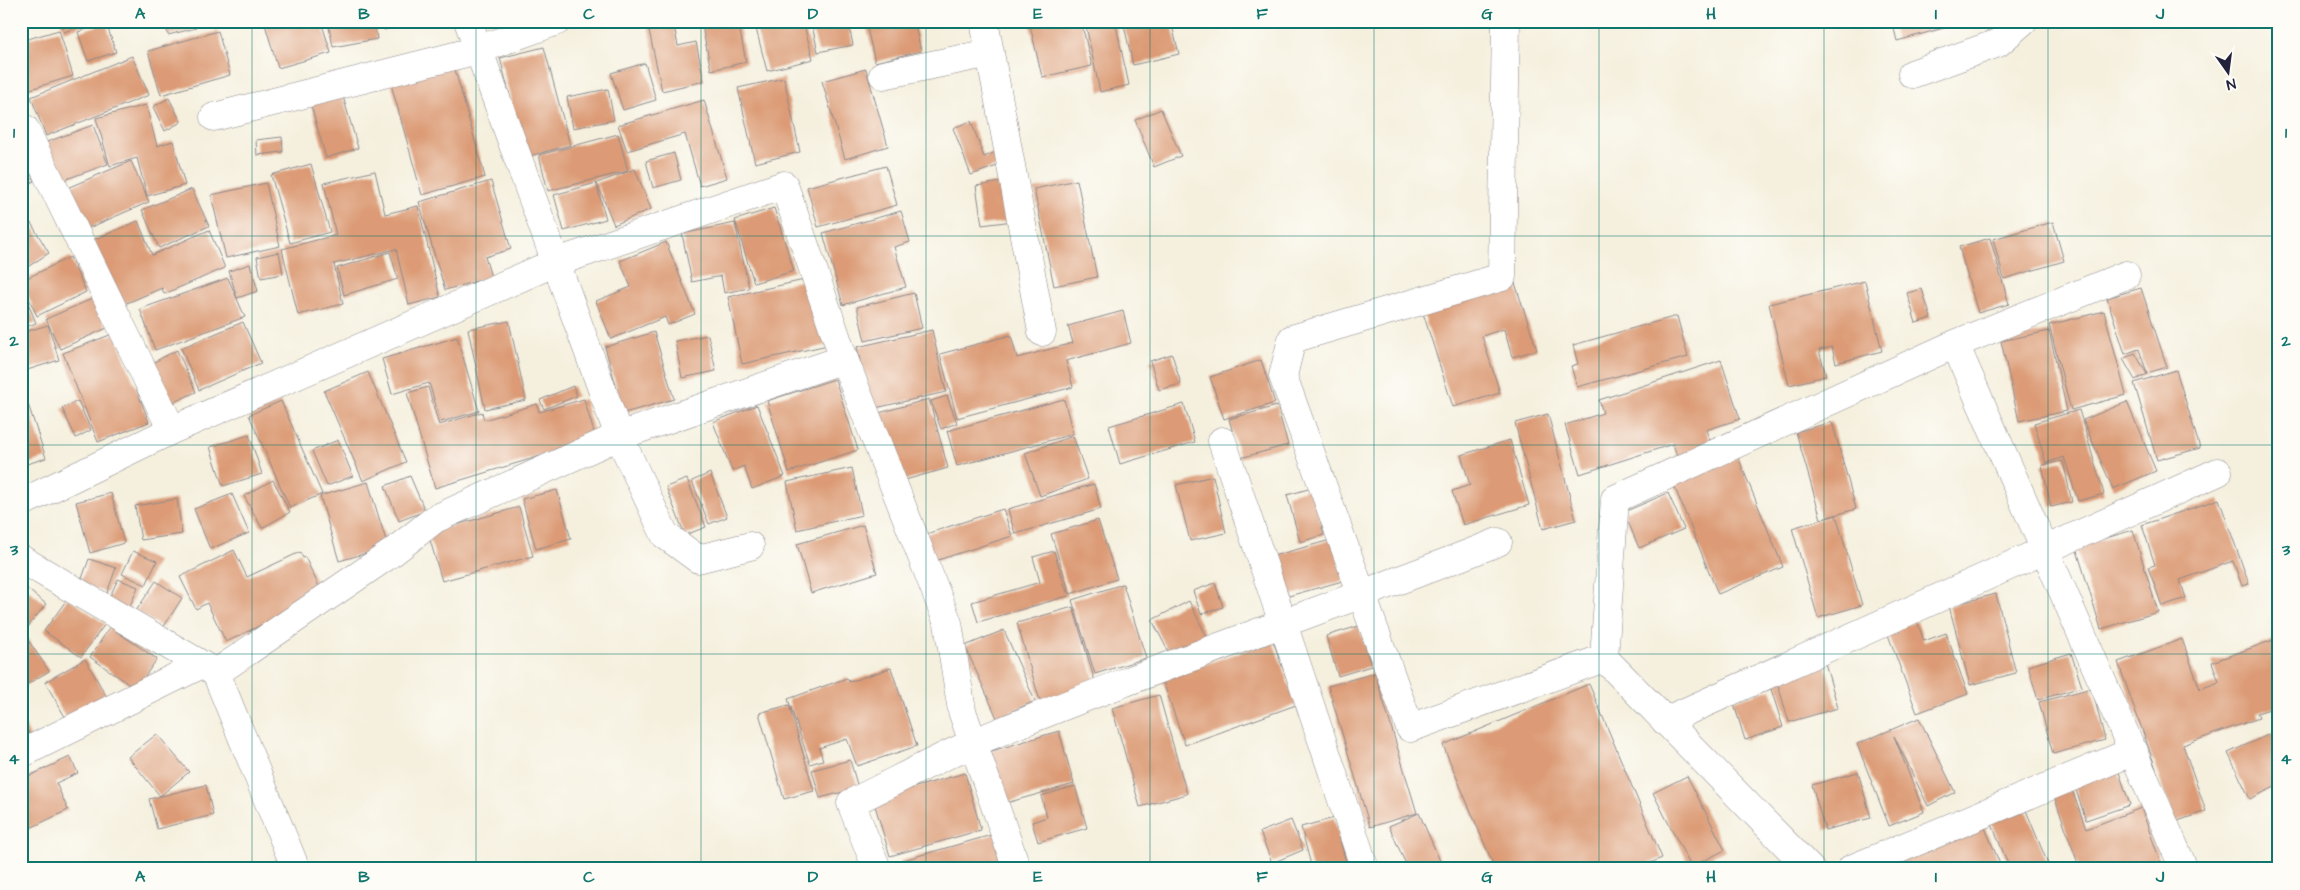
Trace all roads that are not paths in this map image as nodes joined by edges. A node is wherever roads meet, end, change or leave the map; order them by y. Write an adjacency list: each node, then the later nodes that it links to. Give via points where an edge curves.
1 (468, 21): 6 (street)
2 (557, 21): 6 (street)
3 (984, 21): 7 (street)
4 (1506, 21): 26 (street, via 1502,277 1292,339 1283,376)
5 (2023, 21): 8 (street, via 1998,43)
6 (478, 50): 10 (street); 12 (street)
7 (990, 53): 9 (street); 14 (street)
8 (1912, 74)
9 (883, 75)
10 (214, 117)
11 (21, 130): 17 (street, via 25,129)
12 (554, 263): 16 (street, via 784,185); 17 (street); 18 (street)
13 (2126, 275): 15 (street)
14 (1042, 332)
15 (1955, 344): 24 (street); 28 (street, via 1615,499)
16 (844, 358): 18 (street); 31 (street, via 948,623 962,711)
17 (172, 430): 21 (street)
18 (619, 436): 23 (street, via 665,535 698,559); 29 (street, via 435,519 393,552)
19 (1222, 440): 27 (street)
20 (2218, 472): 24 (street)
21 (21, 504)
22 (1498, 542): 26 (street)
23 (750, 546)
24 (2045, 548): 30 (street); 32 (street)
25 (21, 558): 29 (street)
26 (1363, 596): 27 (street); 28 (street, via 1410,728)
27 (1282, 623): 31 (street); 37 (street)
28 (1604, 658): 30 (street)
29 (208, 669): 33 (street); 34 (street)
30 (1665, 721): 38 (street)
31 (972, 744): 35 (street, via 851,803); 36 (street)
32 (2134, 751): 39 (street); 40 (street)
33 (21, 754)
34 (296, 869)
35 (877, 869)
36 (1017, 869)
37 (1365, 869)
38 (1810, 869)
39 (1851, 869)
40 (2184, 869)

